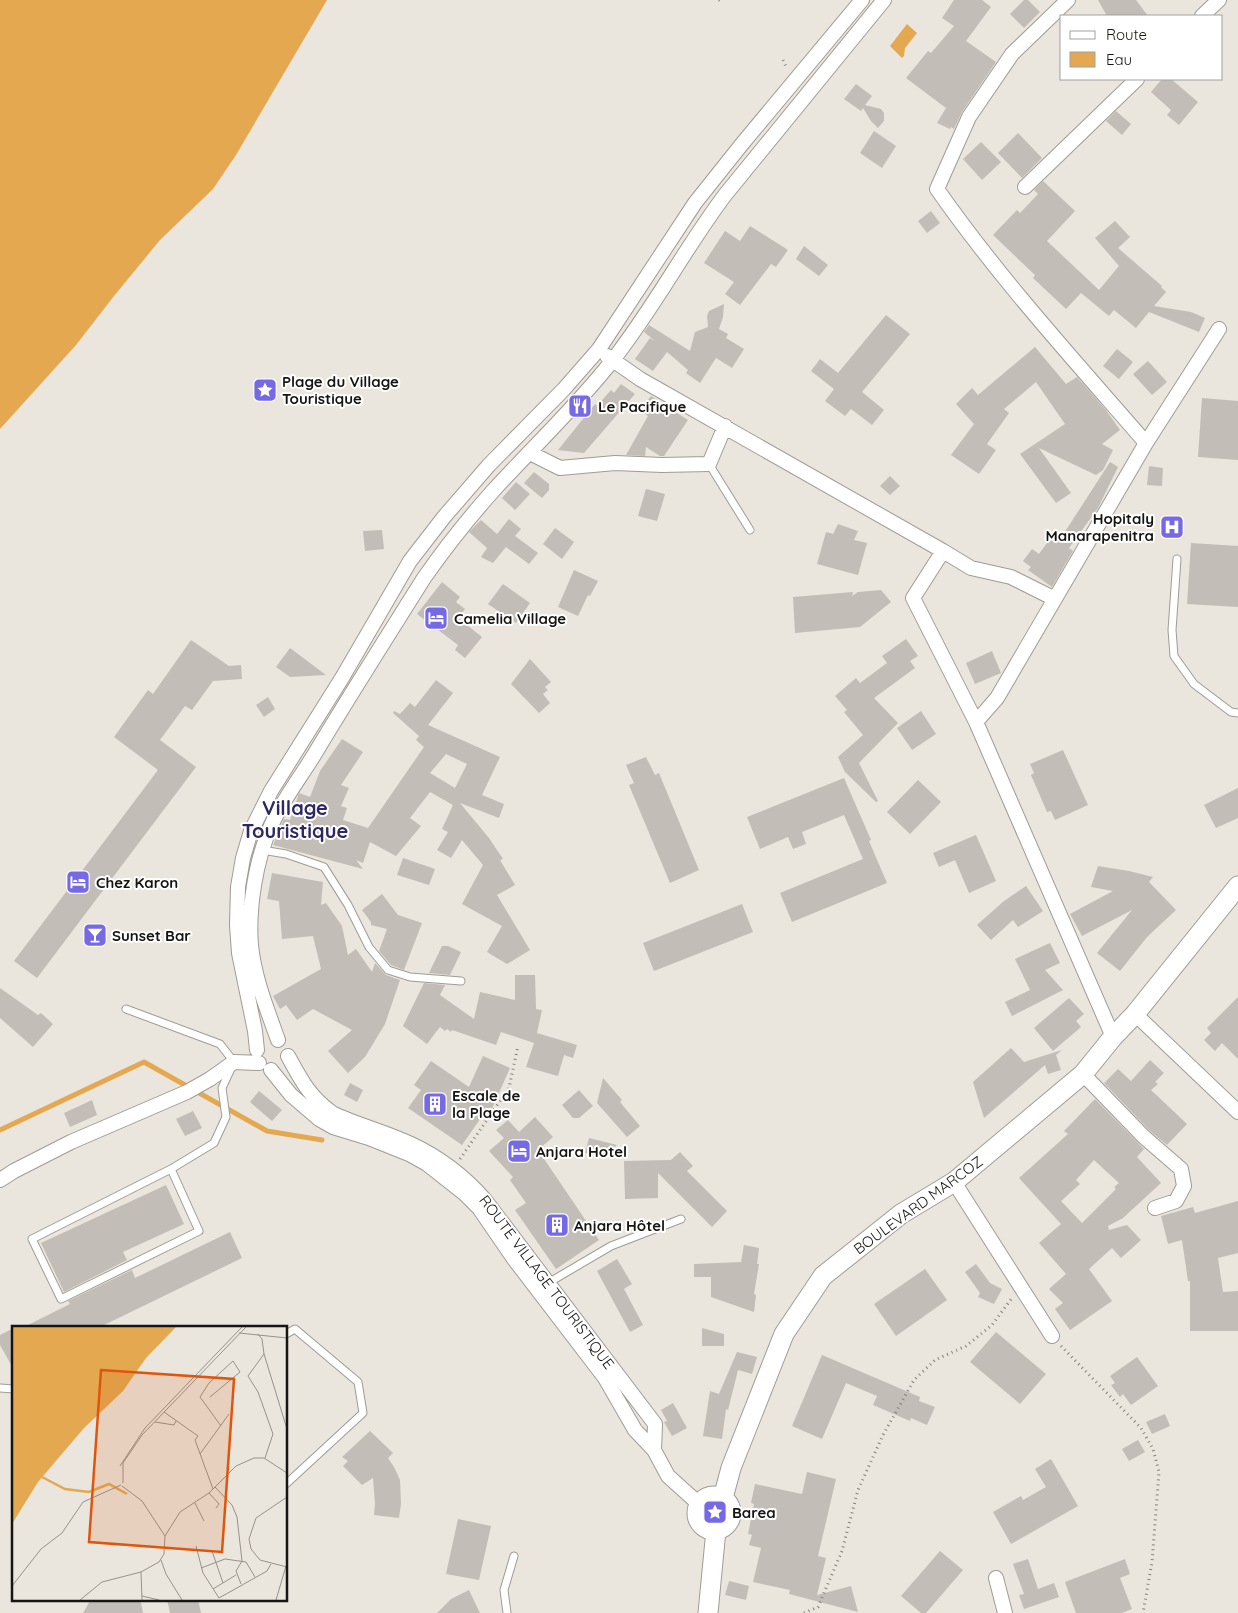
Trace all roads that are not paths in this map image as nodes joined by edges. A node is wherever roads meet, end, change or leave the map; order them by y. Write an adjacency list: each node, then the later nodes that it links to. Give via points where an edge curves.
1 (862, 0): 9 (street, via 695,203)
2 (884, 0): 10 (street, via 724,195)
3 (1068, 0): 12 (street, via 1012,54 969,117 937,189 991,261)
4 (1219, 0): 5 (street)
5 (1203, 15)
6 (1136, 80): 7 (street)
7 (1025, 187)
8 (1219, 328): 12 (street)
9 (599, 349): 10 (street); 29 (street, via 489,465 410,561 271,792 251,831 238,888 237,925 239,953)
10 (612, 361): 11 (street); 13 (street)
11 (725, 426): 14 (street); 16 (street)
12 (1146, 443): 18 (street)
13 (530, 453): 14 (street, via 560,468 615,463); 21 (street, via 492,492 424,578 292,788)
14 (709, 464): 15 (lane)
15 (750, 530)
16 (943, 551): 18 (street, via 971,568 1011,577); 20 (street, via 912,598)
17 (1177, 560): 19 (lane, via 1172,630 1174,656 1194,684 1231,712)
18 (1055, 599): 20 (street, via 996,698)
19 (1238, 712)
20 (976, 722): 26 (street)
21 (262, 850): 23 (lane, via 324,867 369,947 388,970 410,977); 27 (street, via 254,896 251,945 258,981)
22 (1238, 886): 25 (main road, BOULEVARD MARCOZ)
23 (461, 981)
24 (126, 1010): 30 (lane, via 220,1044)
25 (1135, 1014): 26 (main road, BOULEVARD MARCOZ); 32 (street)
26 (1113, 1037): 31 (main road, BOULEVARD MARCOZ)
27 (278, 1040): 28 (street, via 286,1048); 29 (street, via 267,1041)
28 (288, 1056): 29 (street, via 280,1068); 33 (street, ROUTE VILLAGE TOURISTIQUE, via 303,1085 332,1113)
29 (263, 1061): 30 (street); 33 (street, ROUTE VILLAGE TOURISTIQUE, via 291,1095 319,1120)
30 (234, 1062): 34 (lane, via 222,1088 226,1117 214,1143); 35 (street, via 187,1092 71,1142)
31 (1082, 1074): 36 (main road, BOULEVARD MARCOZ); 37 (street, via 1144,1137 1181,1169 1184,1186 1176,1201)
32 (1238, 1112)
33 (402, 1146): 39 (street, ROUTE VILLAGE TOURISTIQUE, via 466,1194); 39 (street, ROUTE VILLAGE TOURISTIQUE, via 429,1154 473,1187 485,1200)
34 (171, 1169): 34 (lane, via 32,1240 60,1299 199,1231)
35 (0, 1180)
36 (954, 1182): 42 (street); 45 (main road, BOULEVARD MARCOZ, via 901,1214 823,1276 784,1334 731,1468)
37 (1155, 1208)
38 (681, 1219): 40 (lane, via 611,1246)
39 (502, 1232): 40 (street, ROUTE VILLAGE TOURISTIQUE); 43 (street, ROUTE VILLAGE TOURISTIQUE, via 580,1347 605,1378 635,1430)
40 (548, 1284): 43 (street, ROUTE VILLAGE TOURISTIQUE, via 655,1424)
41 (288, 1333): 44 (lane, via 295,1329 358,1382 363,1413)
42 (1052, 1336)
43 (654, 1450): 46 (street, ROUTE VILLAGE TOURISTIQUE, via 668,1476)
44 (288, 1482)
45 (723, 1498): 46 (main road, via 706,1498); 47 (main road, via 730,1506 731,1517 726,1526)
46 (699, 1504): 47 (main road, via 699,1522)
47 (716, 1530): 51 (main road)
48 (514, 1556): 50 (lane, via 504,1590)
49 (996, 1578): 52 (street)
50 (507, 1613)
51 (708, 1613)
52 (1005, 1613)

